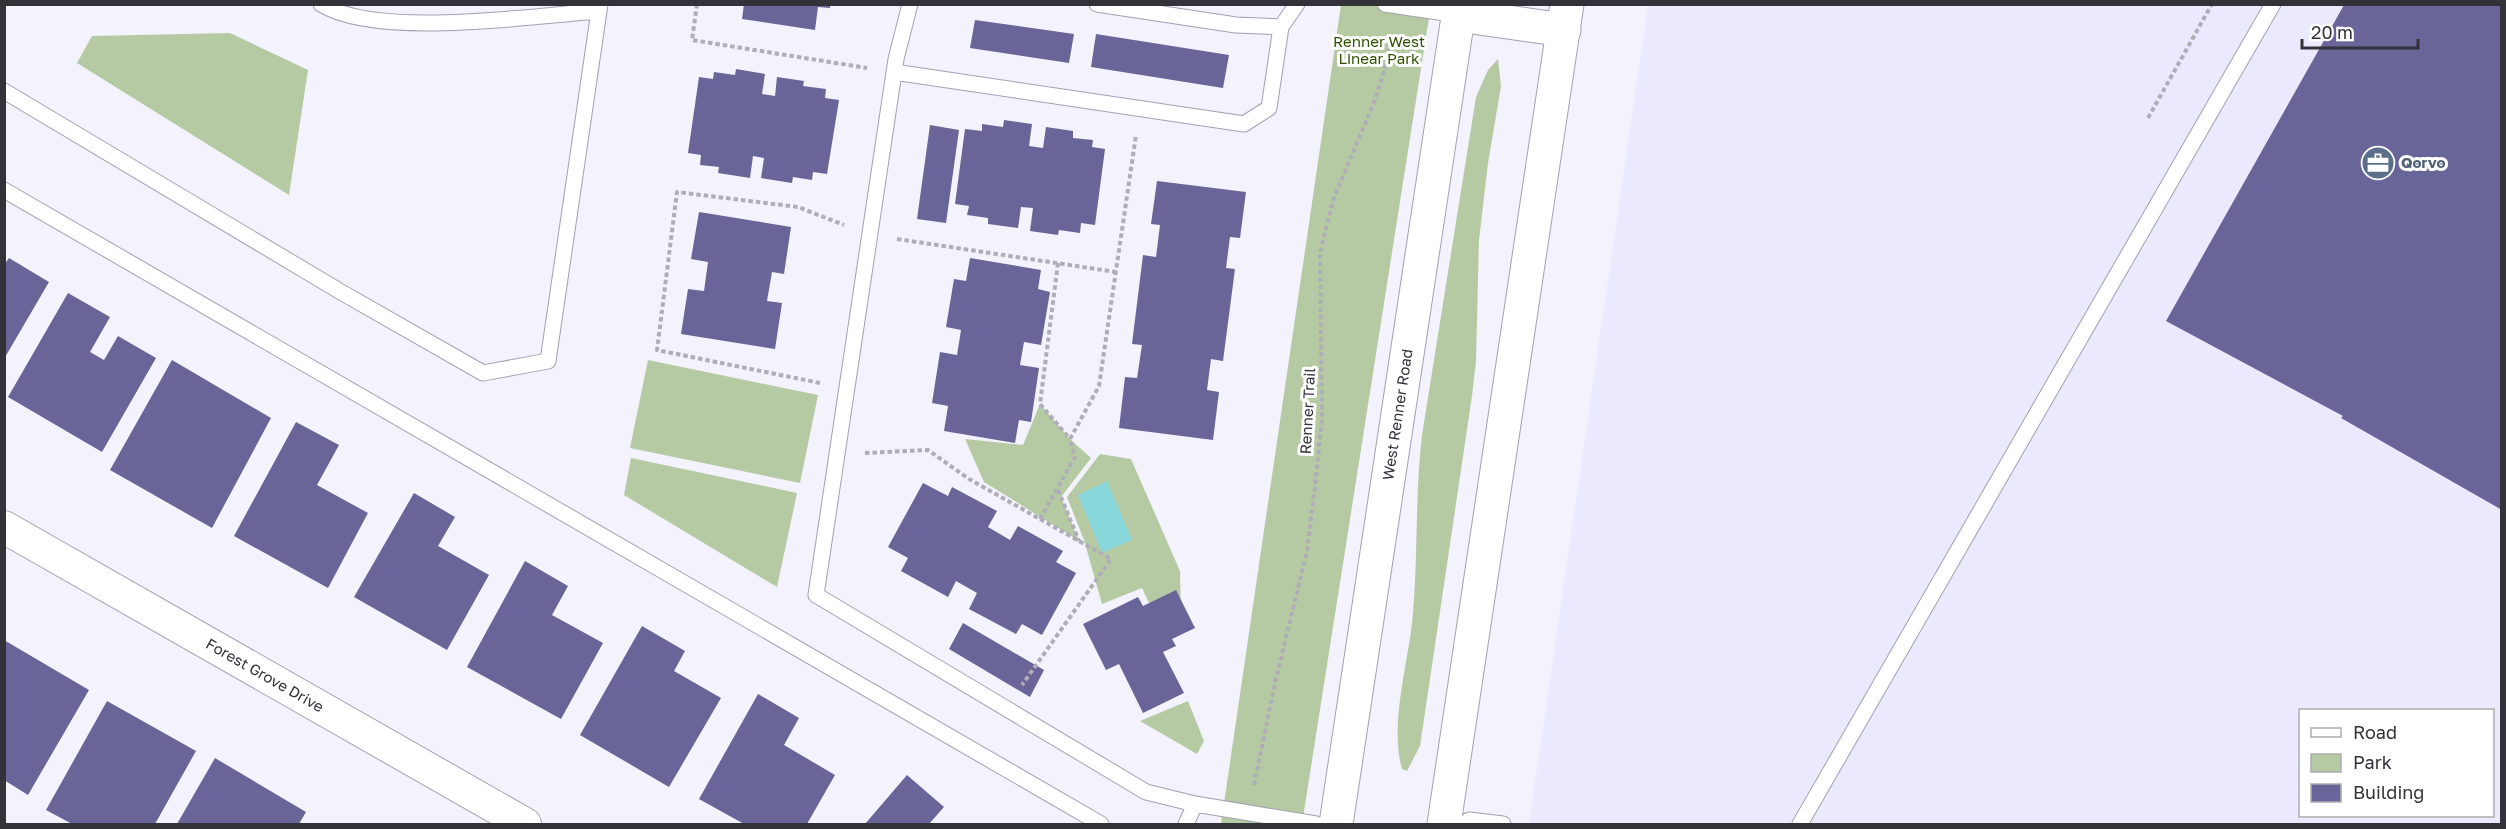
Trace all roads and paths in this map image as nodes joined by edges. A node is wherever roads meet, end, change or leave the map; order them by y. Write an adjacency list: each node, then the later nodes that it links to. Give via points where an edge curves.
1 (321, 4): 9 (lane, via 330,10 384,23)
2 (697, 4): 13 (path, via 692,40)
3 (910, 4): 13 (lane)
4 (1097, 4): 12 (lane, via 1236,25)
5 (1297, 4): 12 (lane)
6 (2212, 4): 15 (path)
7 (2273, 4): 39 (lane)
8 (1390, 5): 10 (lane); 30 (path, Renner Trail, via 1385,69 1334,198 1320,252 1322,418 1314,498 1307,551)
9 (599, 8): 14 (lane, via 548,361 483,373)
10 (1459, 10): 11 (main road); 35 (main road, West Renner Road)
11 (1566, 17): 36 (main road)
12 (1281, 27): 13 (lane, via 1269,108 1244,124)
13 (894, 72): 18 (lane)
14 (4, 91)
15 (2148, 118)
16 (1135, 140): 20 (path)
17 (4, 190): 32 (lane)
18 (870, 235): 19 (path); 21 (lane); 21 (path, via 798,207 677,192 657,350)
19 (1058, 263): 20 (path); 22 (path, via 1040,404)
20 (1116, 272): 22 (path, via 1099,386)
21 (847, 389): 23 (lane)
22 (1070, 439): 24 (path, via 1075,457)
23 (837, 454): 25 (path, via 928,450 969,479); 28 (lane, via 816,595)
24 (1058, 489): 25 (path); 27 (path)
25 (1040, 519): 27 (path)
26 (4, 526): 31 (street, Forest Grove Drive)
27 (1079, 541): 28 (path, via 1111,560)
28 (1006, 709): 29 (lane, via 1146,792)
29 (1196, 804): 30 (lane); 33 (lane)
30 (1250, 811): 34 (lane)
31 (525, 825)
32 (1101, 825)
33 (1186, 825)
34 (1316, 825)
35 (1336, 825)
36 (1444, 825)
37 (1464, 825): 38 (lane, via 1469,820)
38 (1503, 825)
39 (1800, 825)

